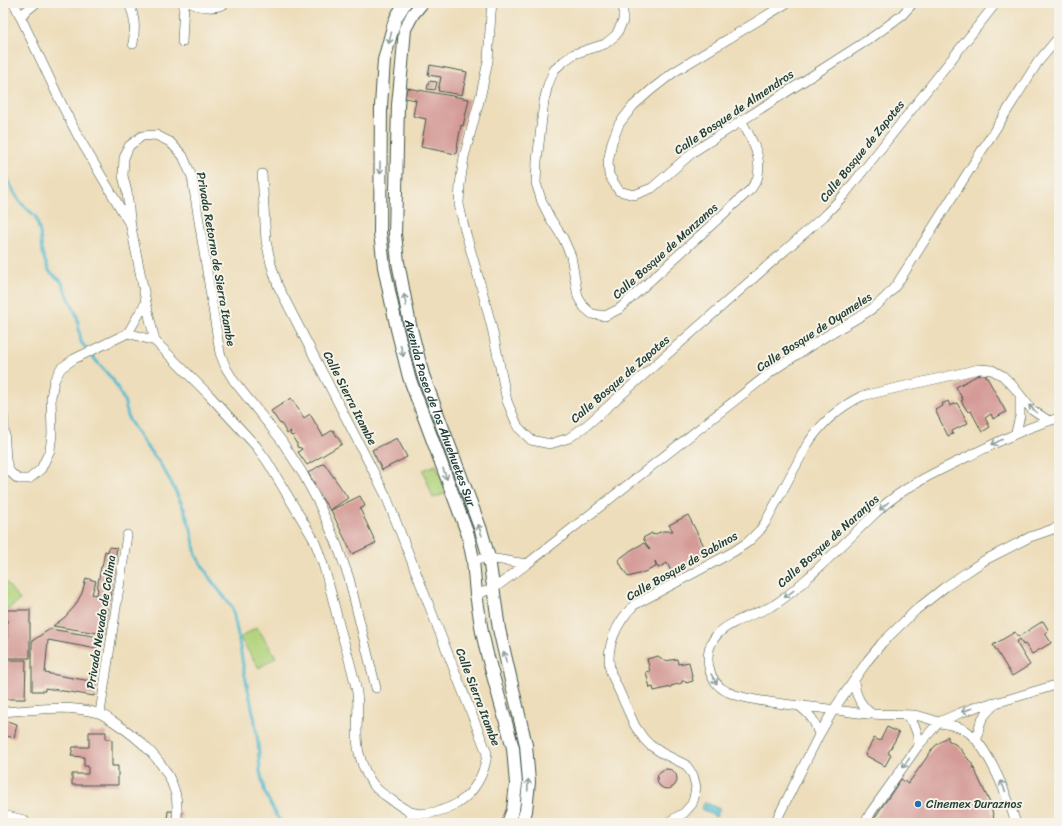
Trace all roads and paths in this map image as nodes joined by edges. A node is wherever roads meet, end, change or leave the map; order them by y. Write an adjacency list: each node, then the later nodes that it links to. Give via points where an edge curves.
1 (14, 3): 16 (street)
2 (36, 3): 16 (street)
3 (128, 3): 19 (street, via 132,9 135,27)
4 (184, 3): 18 (street)
5 (191, 3): 6 (street, via 206,7)
6 (226, 3)
7 (405, 3): 34 (street, Avenida Paseo de los Ahuehuetes Sur, one-way to 34, via 394,23 384,60 380,234 384,267 409,377 468,535)
8 (422, 3): 33 (street, Avenida Paseo de los Ahuehuetes Sur, one-way to 8, via 423,375 398,262 395,226 398,105 405,28)
9 (486, 3): 15 (street, Calle Bosque de Zapotes)
10 (492, 3): 15 (street, Calle Bosque de Zapotes)
11 (623, 3): 20 (street, Calle Bosque de Manzanos, via 623,21 616,35 605,44 574,54 554,70 544,101 537,162 536,183 542,202 571,256 578,297 592,314 605,316 619,309 751,189 758,176 759,161 753,141)
12 (787, 3): 20 (street, Calle Bosque de Almendros, via 674,72 633,106 619,124 612,142 608,162 609,175 619,191 634,195 652,188 693,152)
13 (913, 3): 20 (street, Calle Bosque de Almendros, via 902,15 874,36)
14 (996, 3): 15 (street, Calle Bosque de Zapotes, via 844,195 824,216 587,425 569,438 550,444 531,440 518,427 507,401 492,328 459,204 464,157 488,61)
15 (491, 14)
16 (20, 16): 22 (street, via 78,136)
17 (1059, 36): 35 (street, Calle Bosque de Oyameles, via 1038,62 897,284 882,302 775,370)
18 (182, 42)
19 (133, 44)
20 (741, 120)
21 (262, 174): 52 (street, Calle Sierra Itambe, via 266,241 278,286 386,496 487,753 481,777 463,799 437,812)
22 (131, 227): 23 (street); 40 (street, Privada Retorno de Sierra Itambe, via 123,176 124,158 130,146 142,136 156,135 170,142 183,156 192,177 220,353 234,381 281,440 319,504 349,578)
23 (146, 302): 24 (street); 25 (street)
24 (128, 333): 25 (street); 27 (street, via 61,368 54,381 51,397 50,450 41,469 29,479 18,479 9,471)
25 (156, 341): 52 (street, via 256,446 307,526 319,550 357,694 359,753 372,782 380,792)
26 (1020, 395): 29 (street, Calle Bosque de Sabinos, one-way to 26, via 1032,410); 30 (street, via 1020,416); 59 (street, Calle Bosque de Sabinos, via 1003,376 992,370 979,369 852,400 831,416 813,435 769,516 754,536 733,552 634,605 628,612 618,626 612,642 611,673 639,733 656,749 686,765 695,781 696,792 692,804)
27 (3, 412)
28 (1059, 418): 29 (street, Calle Bosque de Naranjos)
29 (1048, 421): 30 (street, Calle Bosque de Naranjos)
30 (1016, 432): 42 (street, Calle Bosque de Naranjos, one-way to 42, via 906,488 886,503 796,589 775,604 726,627 715,637 709,651 708,665 713,678 723,689 754,700)
31 (1059, 527): 38 (street, via 1004,550 944,587 916,610 882,644)
32 (127, 535): 45 (street, Privada Nevado de Colima)
33 (489, 558): 34 (street); 35 (street); 36 (street, Avenida Paseo de los Ahuehuetes Sur)
34 (473, 560): 37 (street, Avenida Paseo de los Ahuehuetes Sur)
35 (527, 564): 36 (street, Calle Bosque de Oyameles)
36 (493, 590): 37 (street); 58 (street, Avenida Paseo de los Ahuehuetes Sur, one-way to 36, via 529,782 526,745 499,629)
37 (476, 594): 57 (street, Avenida Paseo de los Ahuehuetes Sur, via 487,654 513,748 516,784 513,810)
38 (854, 681): 43 (street); 46 (street, via 859,700)
39 (1059, 684): 41 (street)
40 (376, 688)
41 (996, 703): 48 (street, one-way to 48, via 973,708); 50 (street, via 982,719)
42 (799, 706): 43 (street, Calle Bosque de Naranjos); 49 (street, via 816,724)
43 (834, 709): 46 (street, Calle Bosque de Naranjos); 49 (street)
44 (3, 712): 45 (street, via 56,708)
45 (100, 713): 55 (street, via 138,740 154,755 167,773 176,793)
46 (872, 714): 47 (street, Calle Bosque de Naranjos)
47 (905, 715): 48 (street, Calle Bosque de Naranjos, via 922,716); 51 (street, via 915,726)
48 (939, 722): 50 (street, Calle Bosque de Naranjos, via 961,728); 51 (street)
49 (819, 735): 60 (street)
50 (977, 740): 62 (street, one-way to 50, via 1007,795)
51 (918, 746): 61 (street, one-way to 61)
52 (412, 813): 56 (street)
53 (3, 815): 54 (street)
54 (24, 820)
55 (177, 820)
56 (407, 823)
57 (508, 823)
58 (522, 823)
59 (668, 823)
60 (775, 823)
61 (864, 823)
62 (1016, 823)

